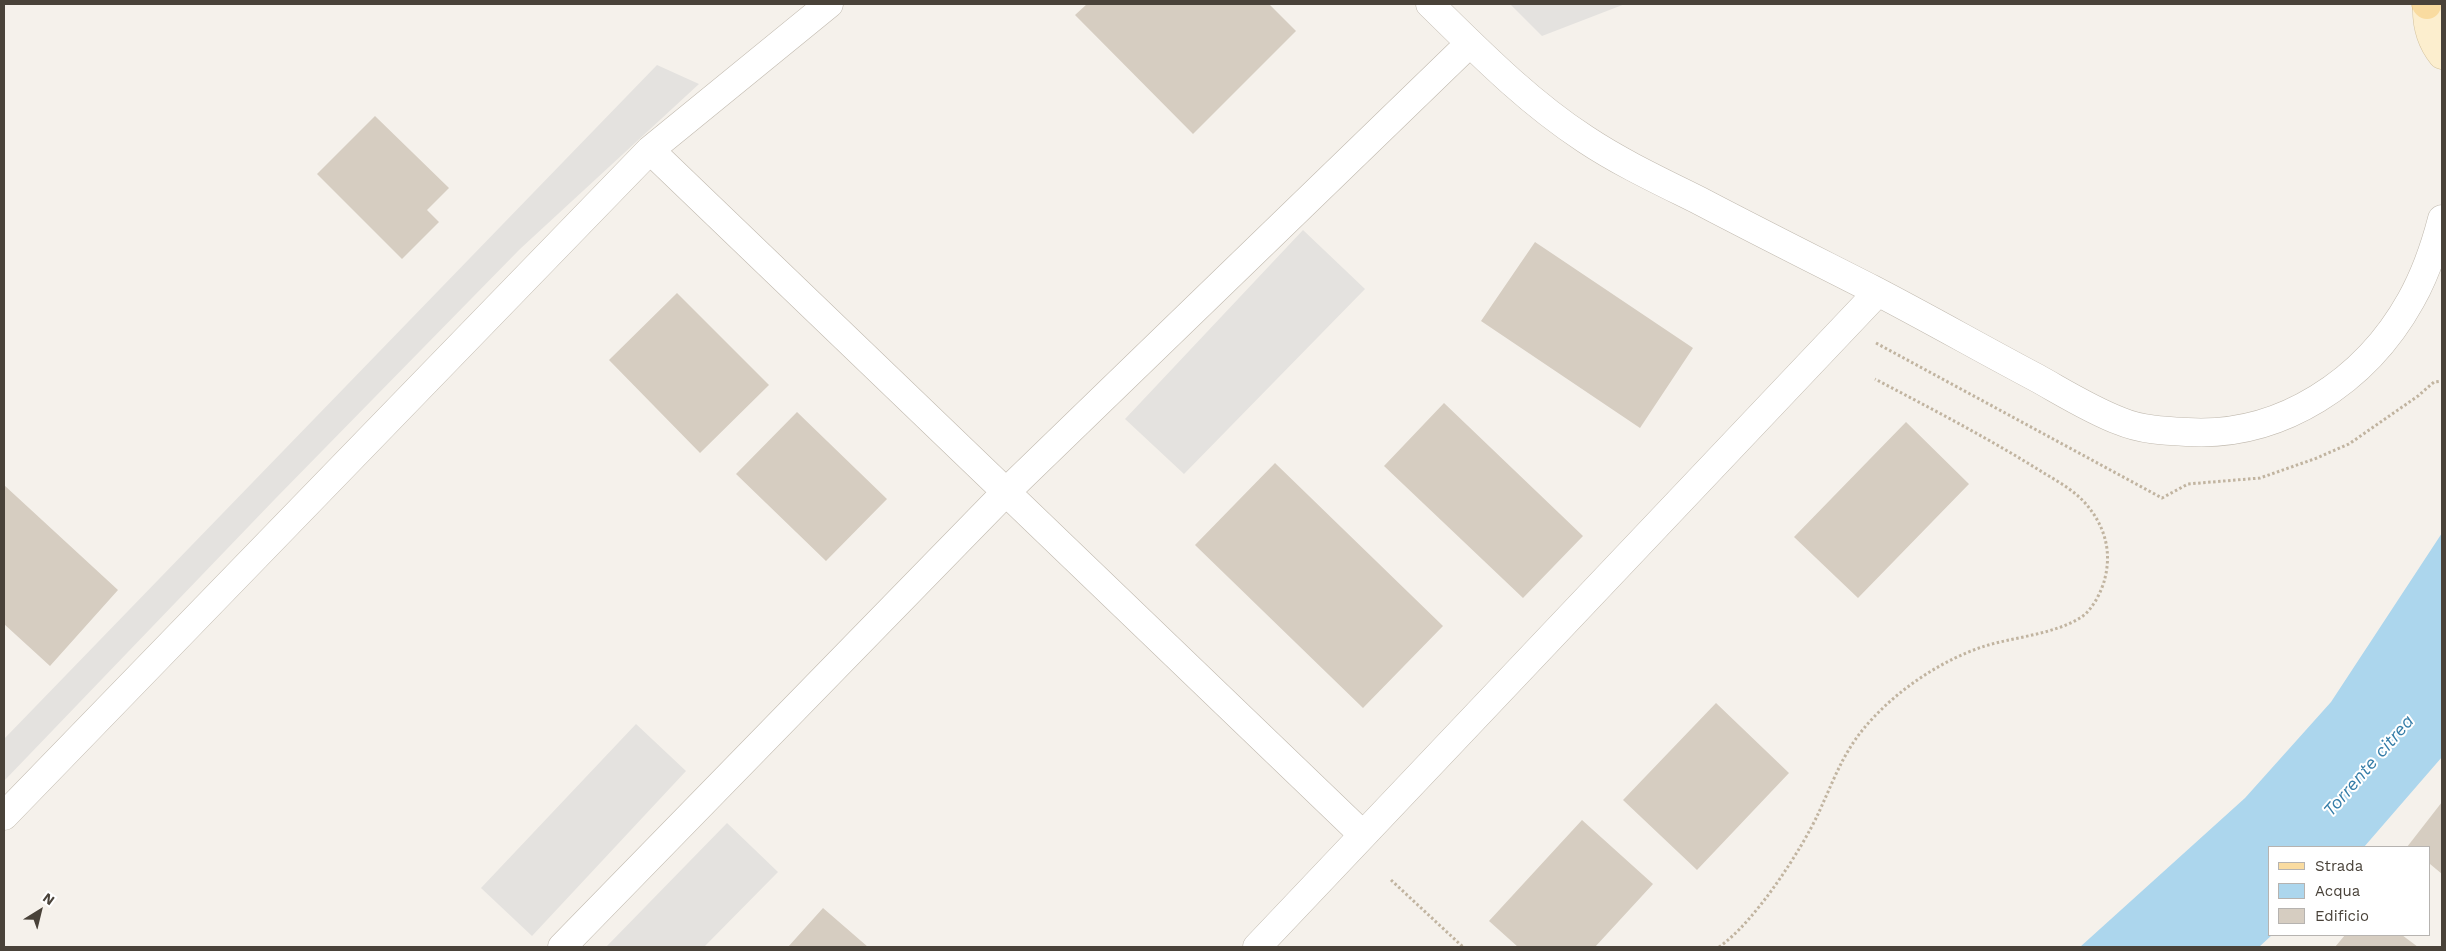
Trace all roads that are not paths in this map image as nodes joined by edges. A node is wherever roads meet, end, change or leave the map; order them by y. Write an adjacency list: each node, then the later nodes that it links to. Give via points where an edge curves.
1 (829, 4): 6 (street)
2 (1430, 4): 4 (street)
3 (2427, 4): 5 (main road, via 2428,26)
4 (1470, 43): 8 (street, via 1537,104 1586,140); 9 (street)
5 (2442, 55)
6 (650, 150): 9 (street); 10 (street)
7 (2442, 219): 8 (street, via 2434,249 2411,300 2382,343 2343,382 2305,407 2258,426 2207,433 2158,430 2122,422)
8 (1878, 292): 11 (street)
9 (1006, 493): 11 (street); 12 (street)
10 (4, 816)
11 (1362, 834): 13 (street)
12 (562, 947)
13 (1257, 947)

